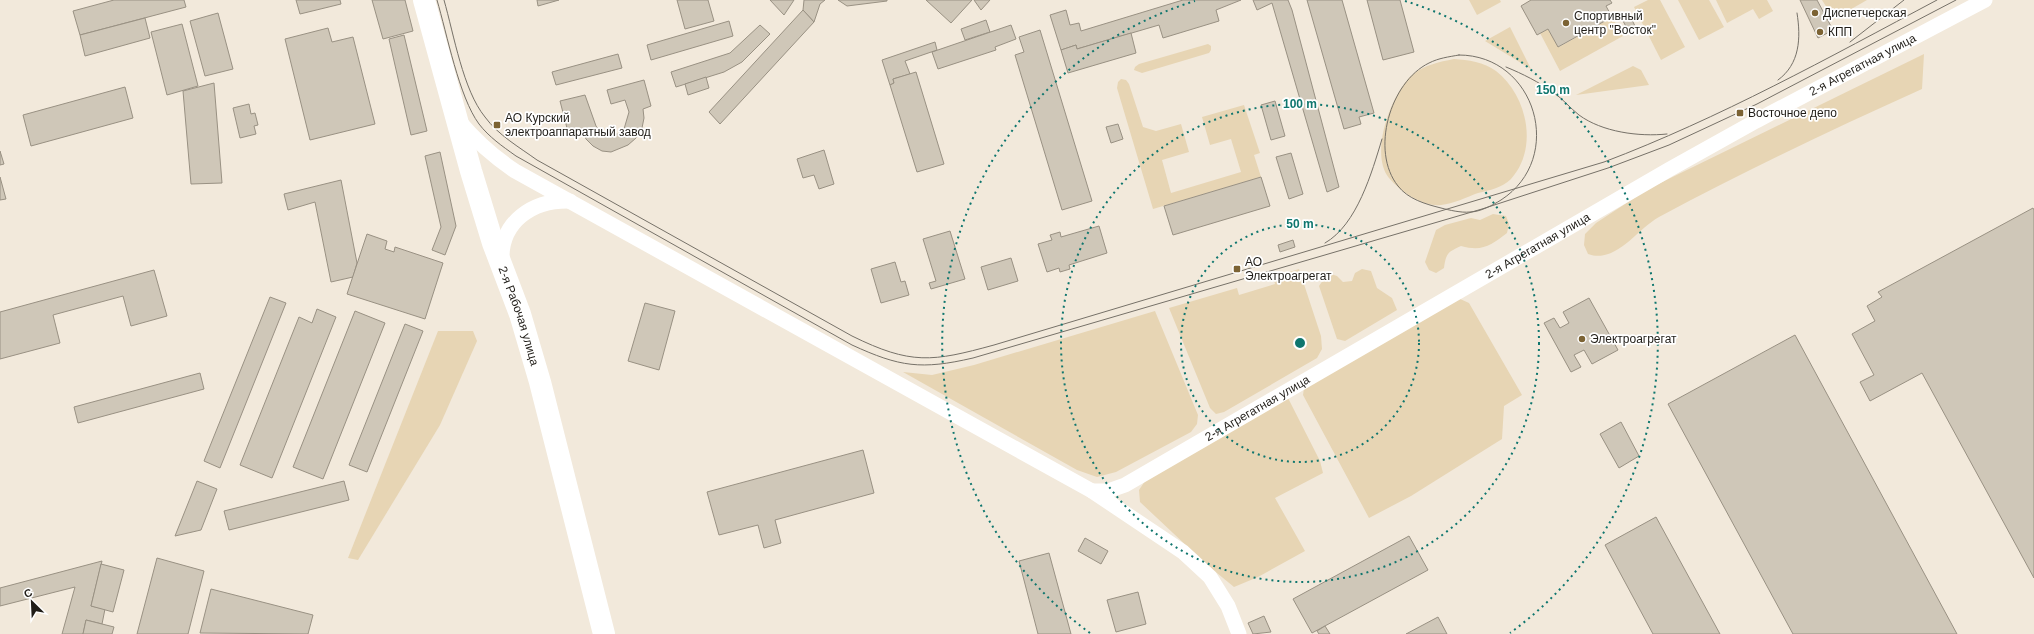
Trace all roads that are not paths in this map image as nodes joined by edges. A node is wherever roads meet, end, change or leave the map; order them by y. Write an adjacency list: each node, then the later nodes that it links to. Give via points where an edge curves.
1 (424, 0): 3 (main road, 2-я Рабочая улица)
2 (1985, 0): 6 (street, 2-я Агрегатная улица, via 1670,169 1125,486 1108,491)
3 (456, 117): 4 (street, via 476,141 500,161); 5 (main road, 2-я Рабочая улица, via 470,171)
4 (571, 201): 5 (street, via 545,203 520,216 504,244); 6 (street)
5 (502, 267): 7 (main road, 2-я Рабочая улица, via 520,314 540,382)
6 (1092, 491): 8 (street, via 1183,552 1210,577 1228,606)
7 (604, 634)
8 (1239, 634)

